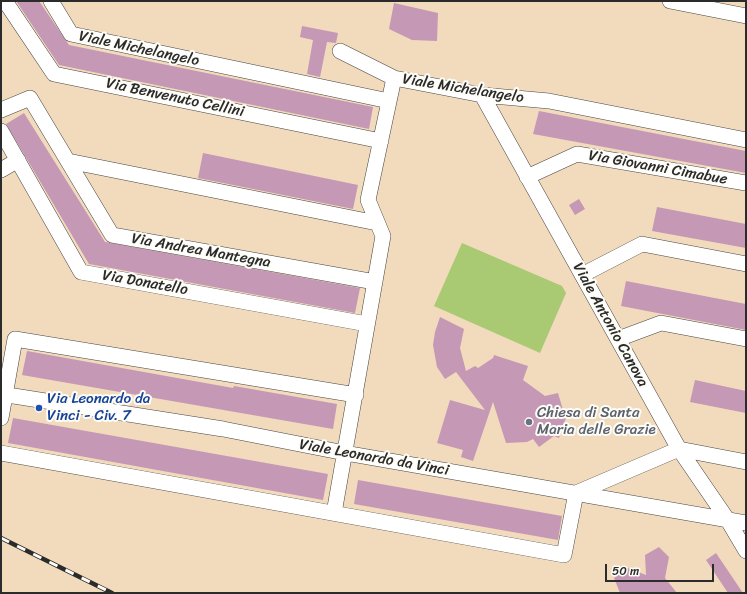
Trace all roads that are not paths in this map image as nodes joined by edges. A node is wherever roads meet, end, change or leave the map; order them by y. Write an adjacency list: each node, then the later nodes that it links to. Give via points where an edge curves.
1 (5, 1): 12 (street, Via Benvenuto Cellini, via 54,74)
2 (51, 1): 8 (street, Viale Michelangelo, via 71,34)
3 (670, 1): 4 (street)
4 (746, 16)
5 (340, 51): 6 (street)
6 (394, 78): 7 (street, Viale Michelangelo); 8 (street, Viale Michelangelo)
7 (482, 95): 11 (street, Viale Michelangelo, via 549,100); 16 (street, Viale Antonio Canova)
8 (389, 101): 12 (street)
9 (1, 110): 14 (street, Via Andrea Mantegna, via 30,98)
10 (1, 131): 13 (street, Via Donatello)
11 (746, 140)
12 (381, 141): 18 (street, via 368,200)
13 (18, 160): 15 (street); 22 (street, Via Donatello, via 81,272)
14 (68, 161): 18 (street); 21 (street, Via Andrea Mantegna, via 112,235)
15 (1, 170)
16 (527, 177): 17 (street, Via Giovanni Cimabue, via 577,154); 20 (street, Viale Antonio Canova)
17 (746, 183)
18 (377, 223): 21 (street, via 383,236)
19 (746, 264): 20 (street, via 642,244)
20 (582, 275): 23 (street, Viale Antonio Canova)
21 (375, 282): 22 (street)
22 (367, 324): 26 (street)
23 (618, 339): 24 (street, via 661,323); 28 (street, Viale Antonio Canova)
24 (746, 339)
25 (3, 394): 26 (street, via 15,339); 27 (street); 30 (street, Viale Leonardo da Vinci, via 224,429)
26 (356, 395): 30 (street)
27 (1, 418)
28 (679, 449): 31 (street); 32 (street); 34 (street, Viale Antonio Canova)
29 (1, 453): 33 (street)
30 (345, 453): 32 (street, Viale Leonardo da Vinci); 33 (street)
31 (746, 462)
32 (576, 493): 33 (street, via 564,555); 34 (street, Viale Leonardo da Vinci)
33 (334, 513)
34 (727, 519): 35 (street, Viale Leonardo da Vinci); 36 (street, Viale Antonio Canova)
35 (746, 523)
36 (746, 551)

